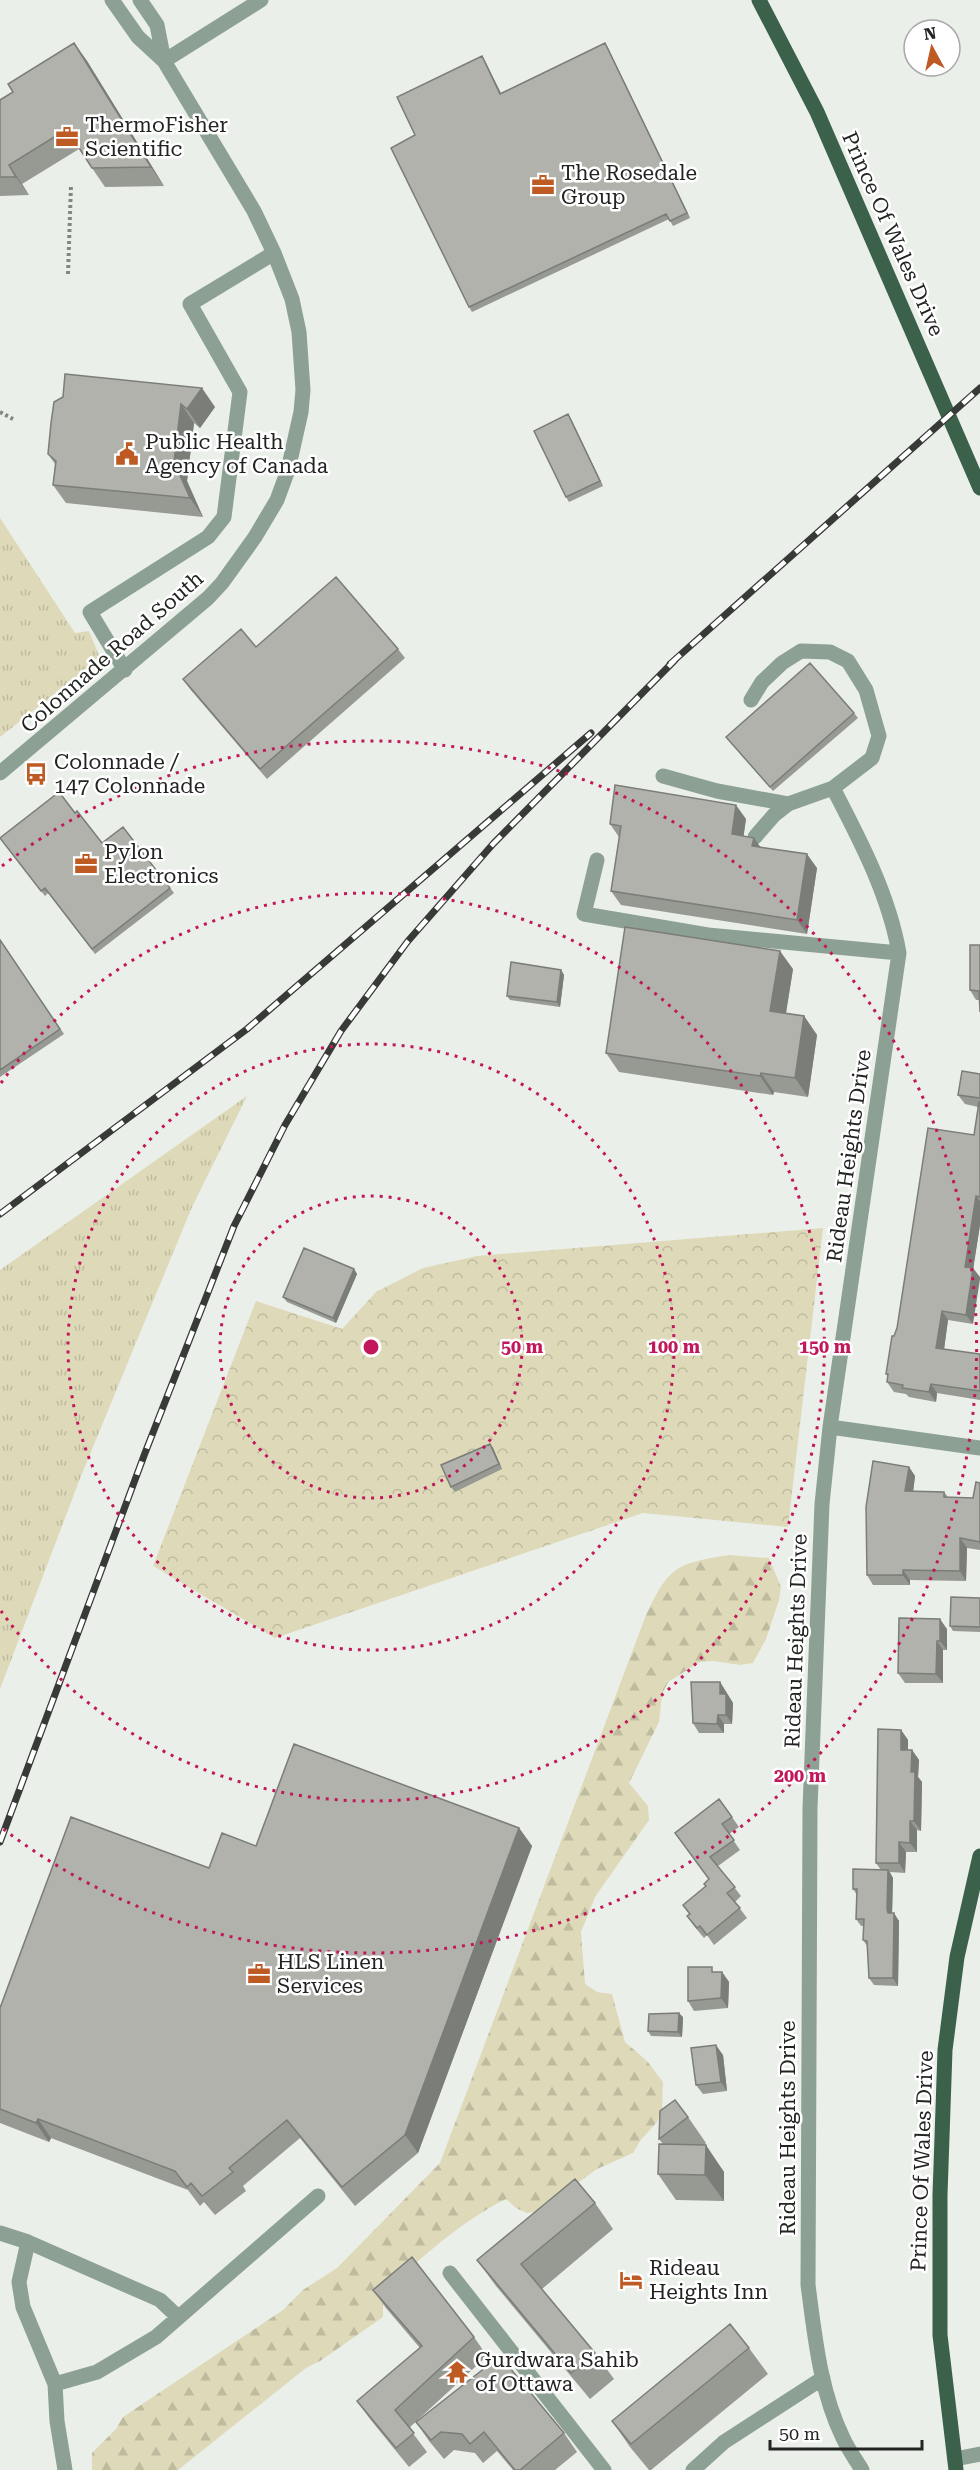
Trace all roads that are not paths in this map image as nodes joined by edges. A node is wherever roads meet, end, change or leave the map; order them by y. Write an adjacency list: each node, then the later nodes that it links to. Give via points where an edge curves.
1 (112, 0): 5 (street, via 138,37)
2 (140, 0): 5 (street, via 157,25)
3 (261, 0): 5 (street)
4 (759, 0): 7 (main road, Prince Of Wales Drive, via 817,112)
5 (164, 61): 6 (street, Colonnade Road South, via 254,211)
6 (274, 253): 8 (street, Colonnade Road South, via 292,299 299,332 303,390 293,450 277,500 222,583); 8 (street, via 190,304 240,392 224,518 208,537 90,612)
7 (980, 488)
8 (125, 670): 10 (street, Colonnade Road South)
9 (751, 700): 12 (street, via 762,682 801,651 830,652 848,661 866,690 879,736 872,758)
10 (0, 774)
11 (663, 776): 13 (street)
12 (833, 788): 13 (street); 16 (street, via 860,839 895,930)
13 (788, 804): 14 (street)
14 (755, 837)
15 (597, 860): 16 (street, via 584,914 708,935)
16 (899, 953): 17 (street, Rideau Heights Drive)
17 (830, 1426): 18 (street); 25 (street, Rideau Heights Drive, via 822,1504 810,1820 808,2285)
18 (980, 1448)
19 (980, 1856): 28 (main road, Prince Of Wales Drive, via 957,1957 945,2050 940,2335)
20 (318, 2196): 24 (street)
21 (0, 2233): 22 (street)
22 (28, 2242): 24 (street, via 160,2300); 26 (street, via 19,2282 23,2307)
23 (450, 2273): 30 (street)
24 (178, 2317): 26 (street, via 156,2337 97,2372)
25 (823, 2378): 31 (street, via 724,2442); 32 (street, Rideau Heights Drive, via 843,2439)
26 (55, 2384): 29 (street)
27 (980, 2454): 28 (street)
28 (955, 2465)
29 (66, 2470)
30 (604, 2470)
31 (693, 2470)
32 (862, 2470)

